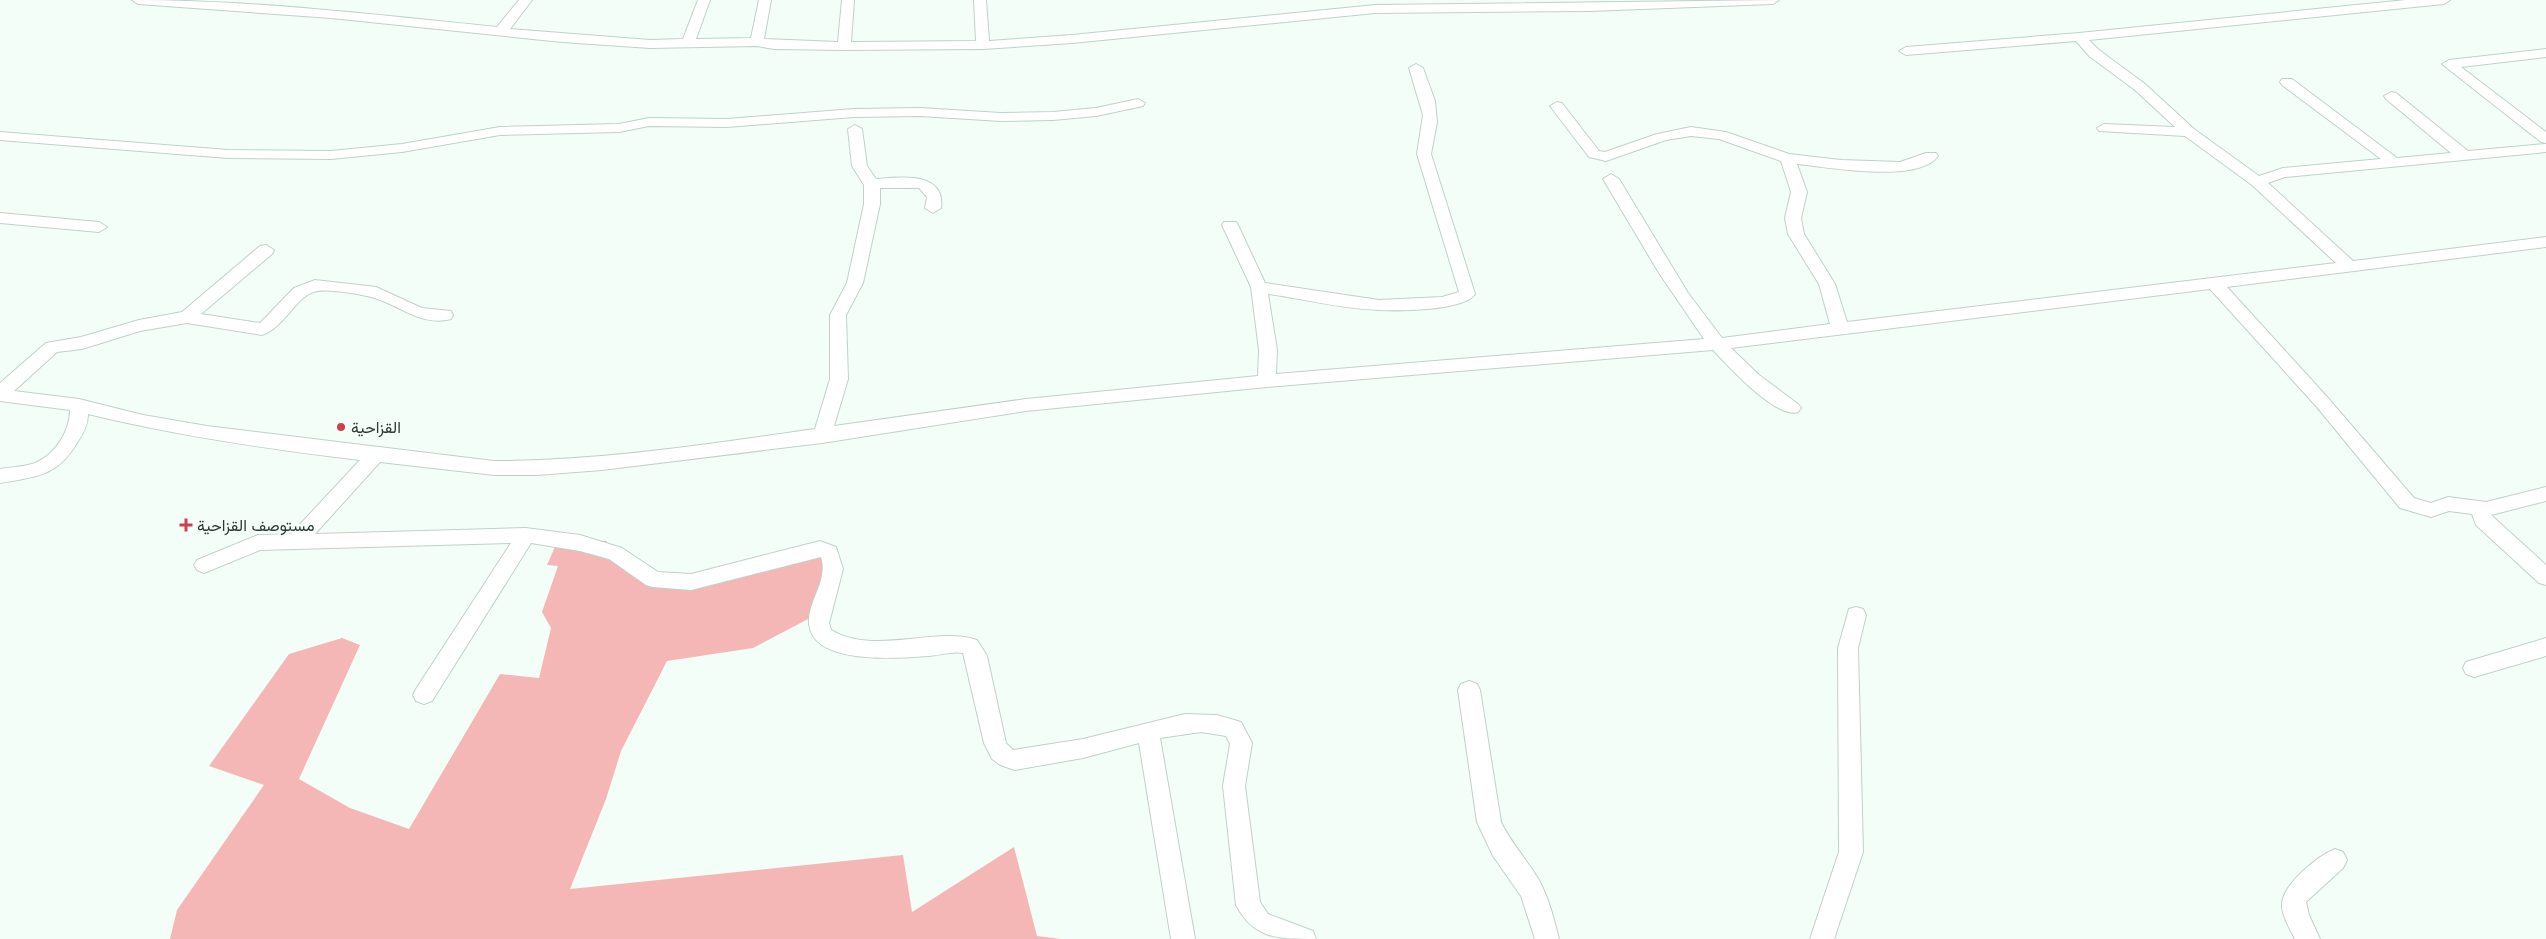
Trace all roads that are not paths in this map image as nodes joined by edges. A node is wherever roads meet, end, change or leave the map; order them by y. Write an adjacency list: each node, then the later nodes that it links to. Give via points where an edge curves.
1 (138, 0): 10 (street)
2 (526, 0): 10 (street)
3 (704, 0): 13 (street)
4 (765, 0): 12 (street)
5 (848, 0): 15 (street)
6 (980, 0): 14 (street)
7 (1742, 0): 8 (street); 14 (street, via 1375,9)
8 (1773, 0)
9 (2444, 0): 11 (street)
10 (502, 30): 13 (street, via 562,38)
11 (2079, 38): 16 (street); 25 (street)
12 (757, 42): 13 (street); 15 (street)
13 (688, 44)
14 (983, 45): 15 (street)
15 (844, 46)
16 (1906, 51)
17 (2546, 54): 27 (street, via 2449,64)
18 (1416, 68): 44 (street, via 1430,112 1424,154 1467,294 1447,302 1379,305)
19 (2288, 82): 32 (street)
20 (2391, 96): 30 (street)
21 (1138, 103): 26 (street, via 1096,112 1044,116 863,113 727,123 649,122 619,128 500,131 402,148 331,155 228,154)
22 (1557, 106): 31 (street, via 1594,154 1600,157 1688,131 1720,134)
23 (2104, 128): 25 (street)
24 (855, 129): 35 (street, via 860,168 865,179)
25 (2189, 132): 34 (street)
26 (0, 136)
27 (2546, 139)
28 (2546, 148): 30 (street)
29 (1931, 156): 31 (street, via 1923,162 1901,167)
30 (2466, 157): 32 (street)
31 (1787, 158): 47 (street, via 1799,192 1794,218 1796,234 1827,284)
32 (2395, 163): 34 (street, via 2283,173)
33 (1612, 178): 48 (street, via 1666,270)
34 (2257, 182): 42 (street)
35 (872, 184): 36 (street, via 927,186 935,191 937,198); 53 (street, via 872,204 855,283 838,315 839,379)
36 (933, 208)
37 (0, 218): 39 (street)
38 (1230, 225): 44 (street)
39 (98, 227)
40 (2546, 242): 42 (street)
41 (266, 250): 46 (street, via 226,281)
42 (2349, 266): 43 (street)
43 (2214, 284): 47 (street); 57 (street, via 2322,402 2407,503 2431,510 2448,504)
44 (1259, 287): 49 (street, via 1268,350)
45 (445, 315): 46 (street, via 419,312 376,292 314,285 300,292 271,324 262,329)
46 (187, 318): 50 (street, via 52,347)
47 (1840, 328): 48 (street)
48 (1718, 344): 49 (street); 52 (street, via 1751,377)
49 (1267, 381): 53 (street, via 1026,405)
50 (0, 394): 51 (street)
51 (79, 405): 54 (street, via 207,433); 55 (street, via 80,421 62,455 51,465)
52 (1792, 408)
53 (822, 436): 54 (street, via 602,464 537,468 494,468)
54 (375, 455): 59 (street)
55 (0, 476)
56 (2546, 494): 57 (street)
57 (2486, 509): 61 (street, via 2481,513 2483,520)
58 (526, 535): 59 (street); 66 (street); 67 (street, via 615,552 653,579 673,582 691,582 820,549 829,552 833,567 818,624 822,637 831,643 855,648 970,646 976,656 995,743 1008,759 1106,744)
59 (296, 542): 60 (street, via 258,543)
60 (204, 565)
61 (2546, 577)
62 (1856, 615): 72 (street, via 1848,648 1851,852)
63 (2546, 647): 64 (street)
64 (2474, 668)
65 (1469, 690): 71 (street, via 1490,822 1501,848 1530,888 1540,910)
66 (424, 696)
67 (1148, 731): 69 (street); 70 (street, via 1186,723 1216,722 1234,729 1241,743 1234,786 1248,905 1260,923)
68 (2335, 860): 73 (street, via 2294,900)
69 (1183, 939)
70 (1304, 939)
71 (1547, 939)
72 (1822, 939)
73 (2308, 939)

